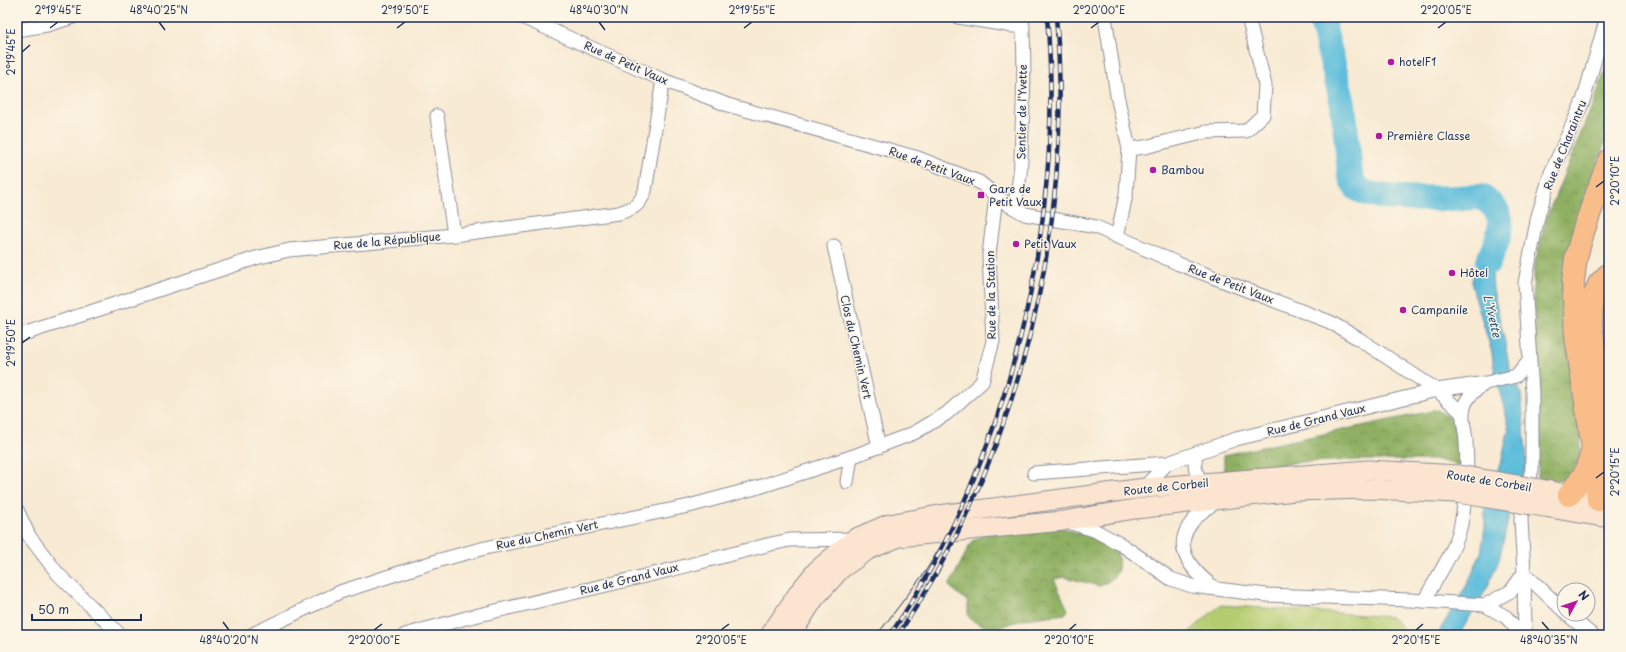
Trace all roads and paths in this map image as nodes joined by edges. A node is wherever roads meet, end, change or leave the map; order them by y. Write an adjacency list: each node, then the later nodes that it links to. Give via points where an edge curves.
1 (73, 17): 8 (street)
2 (522, 17): 9 (street, Rue de Petit Vaux)
3 (958, 17): 7 (street, via 1013,26)
4 (1105, 17): 11 (street, via 1117,95)
5 (1248, 17): 11 (street, via 1265,85 1264,115 1246,130 1206,132 1145,148)
6 (1607, 17): 20 (street, Rue de Charaintru, via 1583,101 1551,173 1535,225 1525,284)
7 (1022, 22): 14 (street, Sentier de l'Yvette, via 1021,156 1018,193)
8 (17, 30)
9 (663, 80): 13 (street, Rue de Petit Vaux, via 728,105 918,158 979,182); 15 (street, Rue de la République, via 641,202 619,213)
10 (437, 116): 15 (street)
11 (1129, 149): 16 (street, via 1126,195)
12 (1609, 160): 26 (highway, via 1584,229 1576,257 1573,282 1576,337)
13 (996, 196): 14 (street, Rue de Petit Vaux); 27 (street, Rue de la Station, via 989,255 993,341 982,382 946,414 914,433)
14 (1013, 207): 16 (street, Rue de Petit Vaux, via 1031,216 1096,227)
15 (454, 235): 19 (street, Rue de la République, via 289,250 256,258)
16 (1117, 237): 23 (street, Rue de Petit Vaux, via 1179,264 1330,322)
17 (834, 246): 27 (street, Clos du Chemin Vert)
18 (1609, 274): 26 (highway, via 1599,284 1592,301 1591,326)
19 (17, 336)
20 (1529, 360): 21 (street); 24 (street, Rue de Charaintru)
21 (1516, 376): 22 (street, Rue de Grand Vaux); 24 (street)
22 (1490, 382): 23 (street, Rue de Grand Vaux); 25 (street, via 1472,392)
23 (1437, 390): 25 (street, Rue de Petit Vaux); 28 (street, Rue de Grand Vaux, via 1236,439)
24 (1532, 393): 44 (street, Rue de Charaintru, via 1532,470 1523,500 1521,520)
25 (1462, 413): 46 (street, via 1466,430 1468,468 1461,524 1457,540)
26 (1601, 446): 36 (highway); 39 (highway)
27 (879, 447): 29 (street, Rue de la Station)
28 (1196, 453): 30 (street, Rue de Grand Vaux); 33 (street, via 1196,474)
29 (851, 457): 32 (street); 52 (street, Rue du Chemin Vert, via 759,487 689,506 440,560 340,592)
30 (1168, 463): 31 (street, Rue de Grand Vaux); 35 (street, Rue de Grand Vaux)
31 (1034, 473)
32 (847, 482)
33 (1202, 483): 34 (main road, Route de Corbeil, via 1368,470); 35 (main road, Route de Corbeil)
34 (1458, 484): 37 (main road, Route de Corbeil, bridge); 38 (main road, Route de Corbeil, via 1295,491)
35 (1145, 488): 41 (main road, Route de Corbeil)
36 (1569, 495): 37 (main road, Route de Corbeil); 39 (main road, Route de Corbeil)
37 (1545, 499): 39 (main road, Route de Corbeil)
38 (1220, 500): 42 (main road, Route de Corbeil, via 1135,509); 45 (street, via 1201,511 1187,527 1183,544 1187,560 1198,575)
39 (1603, 509)
40 (17, 510): 51 (street, via 29,536 58,574)
41 (981, 519): 42 (main road, Route de Corbeil); 43 (main road, Route de Corbeil, via 916,518 889,524); 55 (main road, Route de Corbeil, via 899,537 868,550 841,569 814,599)
42 (1063, 521): 45 (street, via 1094,530 1122,545 1171,579 1192,586)
43 (854, 539): 50 (street, Rue de Grand Vaux, via 790,540 771,544 466,618); 54 (main road, Route de Corbeil, via 817,570)
44 (1524, 573): 47 (street); 48 (street, via 1511,591); 57 (street, Rue de Charaintru)
45 (1216, 589): 46 (street, via 1266,595)
46 (1424, 601): 48 (street)
47 (1556, 603)
48 (1485, 605): 56 (street, via 1506,617)
49 (1577, 622): 58 (street)
50 (437, 631): 53 (street, Rue de Grand Vaux)
51 (120, 635)
52 (250, 635)
53 (405, 635)
54 (770, 635)
55 (791, 635)
56 (1522, 635)
57 (1525, 635)
58 (1592, 635)

